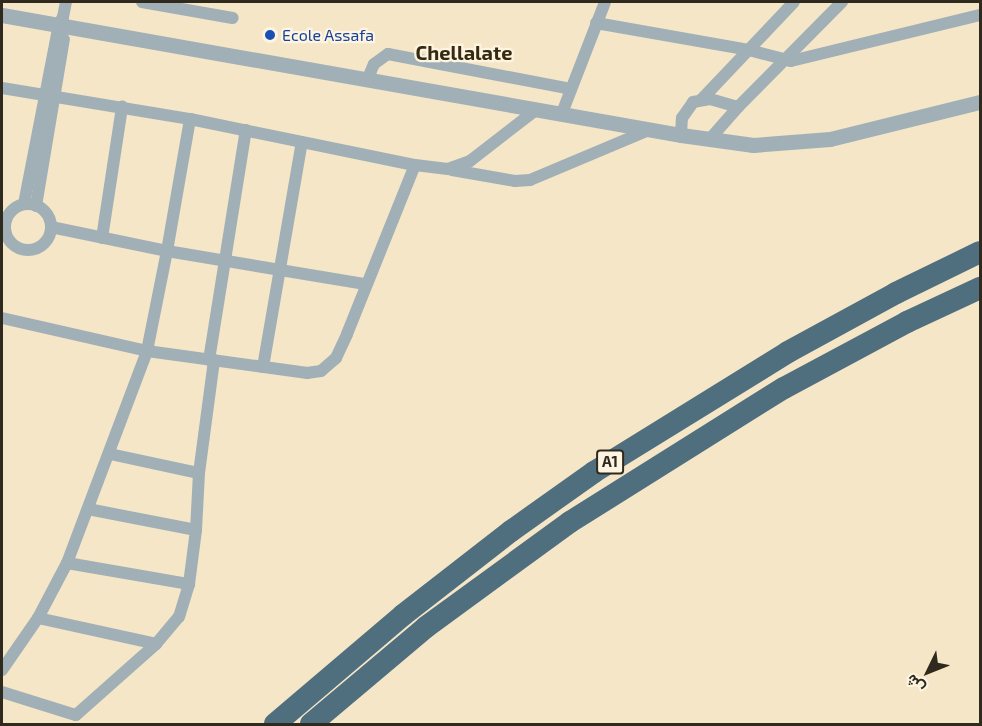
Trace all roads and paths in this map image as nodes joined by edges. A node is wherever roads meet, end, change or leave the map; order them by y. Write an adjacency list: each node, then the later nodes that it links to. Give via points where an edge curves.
1 (66, 2): 9 (street)
2 (142, 2): 8 (street)
3 (605, 2): 10 (street)
4 (794, 2): 11 (street)
5 (842, 2): 12 (street)
6 (2, 15): 9 (street)
7 (981, 15): 12 (street, via 799,61)
8 (233, 18)
9 (63, 22): 13 (street); 16 (street)
10 (596, 23): 11 (street); 15 (street)
11 (748, 50): 12 (street); 17 (street)
12 (785, 58): 20 (street)
13 (368, 78): 15 (street, via 374,63 388,54); 21 (street)
14 (2, 88): 16 (street)
15 (571, 89): 22 (street)
16 (50, 95): 19 (street); 31 (street)
17 (701, 100): 20 (street); 26 (street, via 686,109)
18 (981, 102): 27 (street, via 830,139 753,145)
19 (122, 107): 23 (street); 34 (street)
20 (738, 107): 27 (street)
21 (537, 109): 22 (street); 30 (street, via 470,160)
22 (562, 113): 24 (street)
23 (190, 119): 25 (street); 35 (street)
24 (649, 129): 26 (street); 30 (street, via 531,180 515,181)
25 (246, 130): 28 (street); 37 (street)
26 (681, 135): 27 (street)
27 (709, 140)
28 (302, 142): 29 (street); 38 (street)
29 (415, 165): 30 (street); 39 (street)
30 (448, 169)
31 (30, 205): 32 (street, via 10,212); 33 (street, via 48,217)
32 (3, 222): 33 (street, via 9,241 23,250 45,242)
33 (51, 227): 34 (street)
34 (102, 238): 35 (street)
35 (167, 251): 37 (street); 42 (street)
36 (981, 252): 55 (highway, A1, via 788,352 594,472 404,615)
37 (223, 261): 38 (street); 43 (street)
38 (281, 270): 39 (street); 44 (street)
39 (365, 284): 44 (street, via 347,334 330,365 308,373)
40 (981, 288): 56 (highway, A1, via 907,322 784,388 570,522 426,627)
41 (2, 318): 42 (street)
42 (147, 351): 43 (street); 45 (street)
43 (212, 360): 44 (street); 46 (street)
44 (263, 367)
45 (110, 454): 46 (street); 47 (street)
46 (199, 473): 48 (street)
47 (88, 509): 48 (street); 49 (street)
48 (196, 530): 50 (street)
49 (67, 563): 50 (street); 51 (street)
50 (189, 584): 52 (street, via 178,617)
51 (38, 618): 52 (street); 53 (street)
52 (156, 644): 54 (street, via 76,715)
53 (2, 670)
54 (2, 692)
55 (274, 724)
56 (312, 724)

